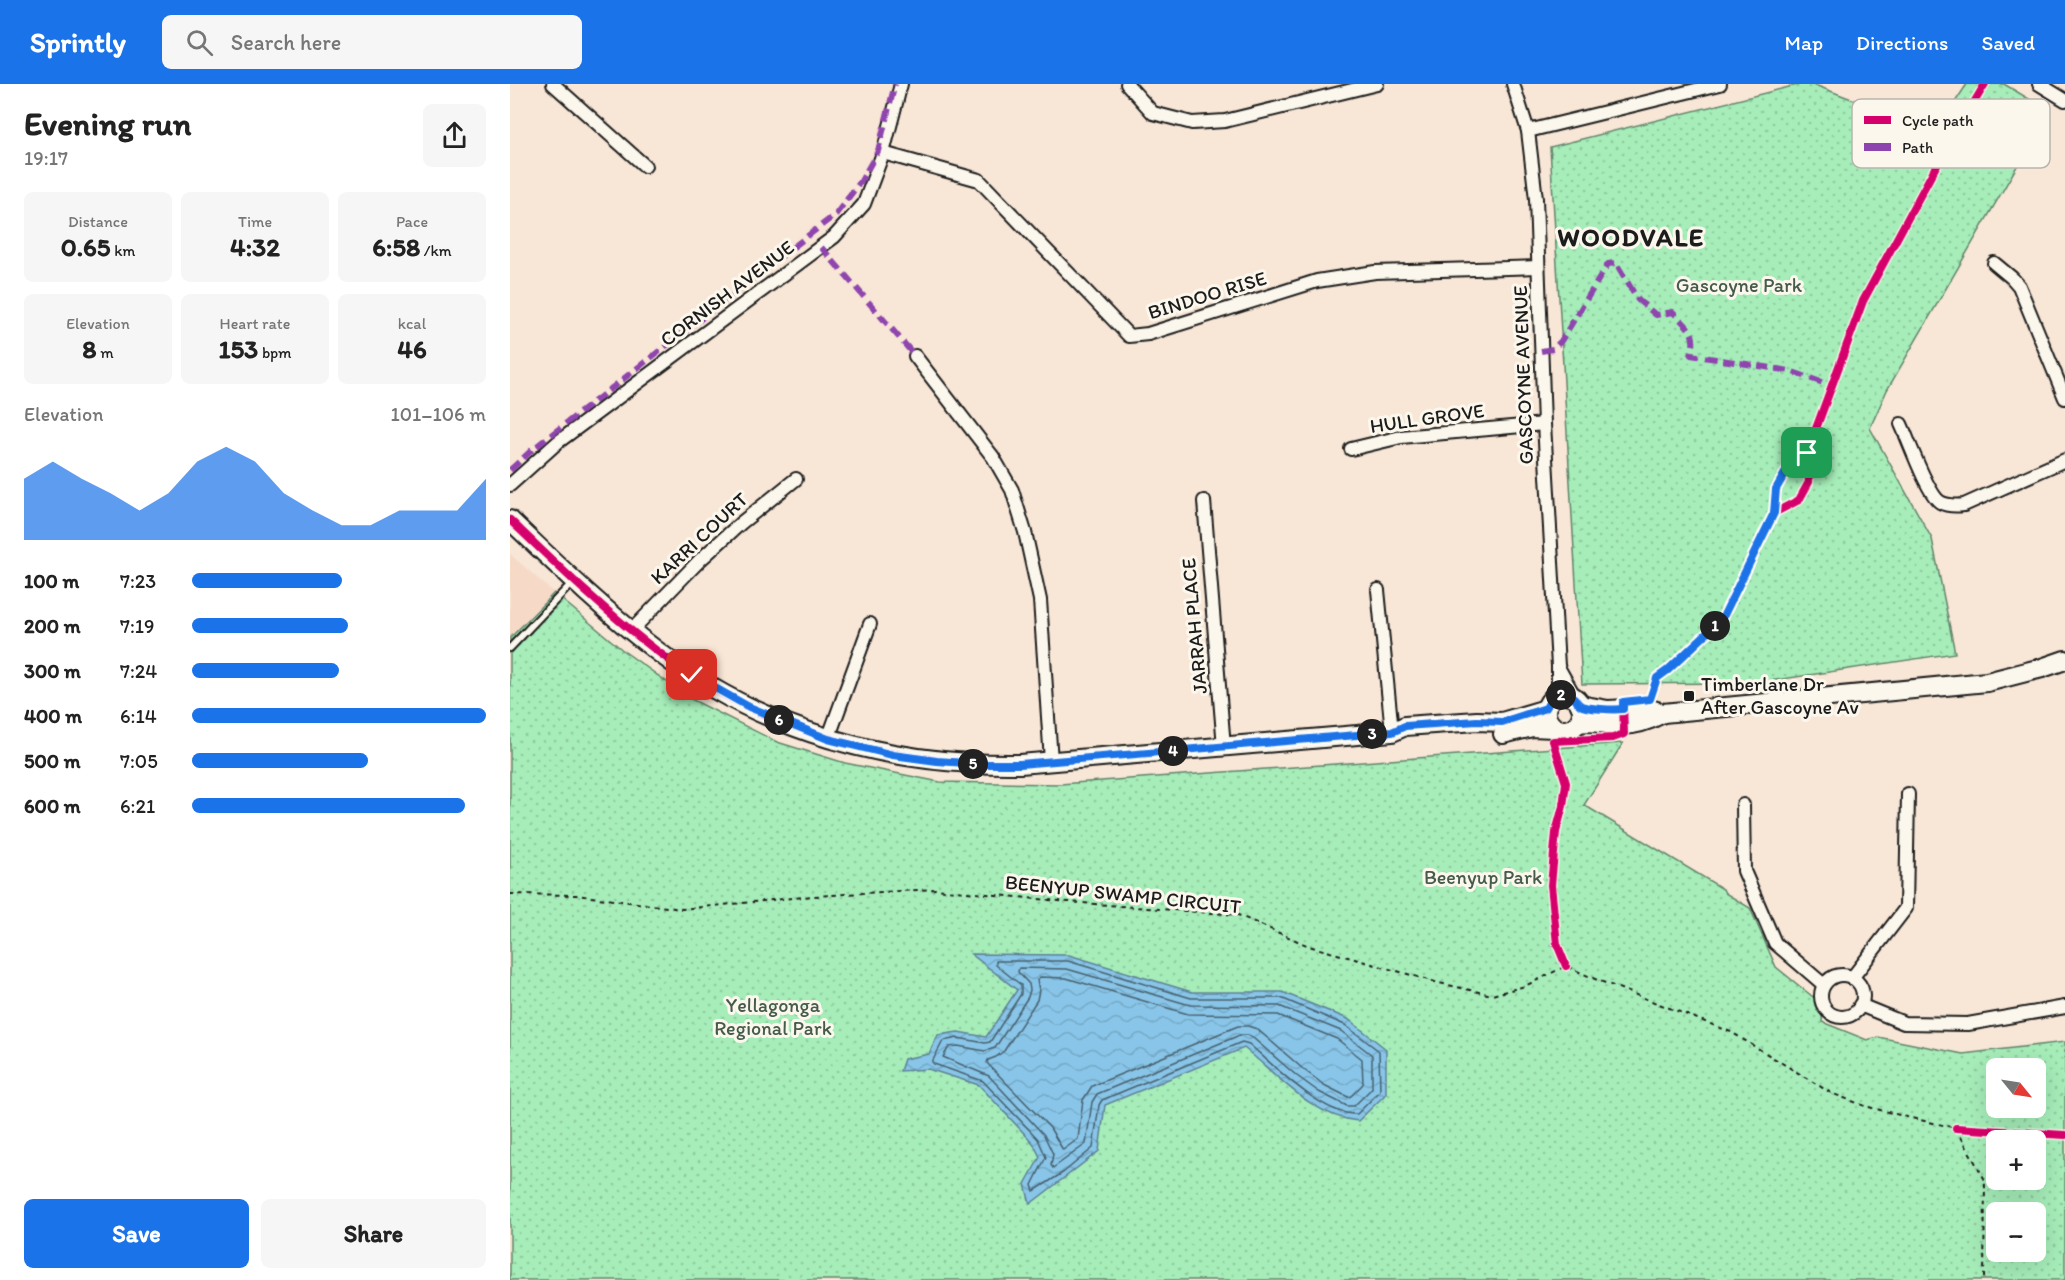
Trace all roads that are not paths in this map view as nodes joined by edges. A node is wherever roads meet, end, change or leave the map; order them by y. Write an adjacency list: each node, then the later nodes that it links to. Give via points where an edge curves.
1 (553, 84): 12 (street)
2 (901, 84): 11 (street, CORNISH AVENUE)
3 (1127, 84): 4 (street, via 1153,113 1192,123 1225,121)
4 (1377, 84)
5 (1513, 84): 10 (street, GASCOYNE AVENUE)
6 (1720, 84): 8 (street)
7 (2039, 84): 9 (street)
8 (1686, 88): 10 (street)
9 (2065, 100)
10 (1528, 131): 14 (street, GASCOYNE AVENUE)
11 (883, 153): 14 (street, BINDOO RISE, via 979,180 1129,336 1148,334 1317,281 1375,272); 22 (street, CORNISH AVENUE, via 864,204 834,237 558,442)
12 (645, 166)
13 (1994, 263): 16 (street, via 2019,286)
14 (1538, 267): 17 (street, GASCOYNE AVENUE)
15 (915, 356): 40 (street, via 993,457 1011,490 1040,600)
16 (2065, 398)
17 (1544, 424): 19 (street, HULL GROVE, via 1401,437); 31 (street, GASCOYNE AVENUE)
18 (1901, 424): 20 (street, via 1930,489 1940,501 1951,506 1964,506)
19 (1351, 449)
20 (2065, 460)
21 (796, 479): 28 (street, KARRI COURT, via 699,560)
22 (510, 485)
23 (1204, 501): 39 (street, JARRAH PLACE)
24 (510, 520): 25 (street)
25 (573, 581): 28 (street); 29 (lane)
26 (1378, 590): 37 (street)
27 (870, 624): 38 (street)
28 (632, 630): 38 (street, via 724,694)
29 (510, 648)
30 (2065, 660): 34 (street, via 1987,682)
31 (1558, 666): 32 (street, GASCOYNE AVENUE); 33 (street, GASCOYNE AVENUE)
32 (1552, 702): 33 (street, via 1567,695); 36 (street, via 1547,719); 37 (street, via 1502,722 1405,726)
33 (1578, 702): 34 (street, via 1608,710 1647,708); 35 (street)
34 (1663, 713): 35 (street, via 1623,725)
35 (1578, 723): 36 (street, via 1570,729)
36 (1554, 728): 37 (street, via 1404,738)
37 (1392, 732): 39 (street)
38 (828, 739): 40 (street, via 937,761)
39 (1224, 747): 40 (street)
40 (1051, 761)
41 (1908, 794): 43 (street, via 1906,908)
42 (1743, 805): 44 (street, via 1744,871 1775,943)
43 (1852, 978): 44 (street, via 1835,976); 45 (street, via 1861,989)
44 (1824, 985): 45 (street, via 1821,1000 1829,1012 1842,1017)
45 (1860, 1005): 46 (street, via 1904,1023 1947,1024)
46 (2065, 1007)

